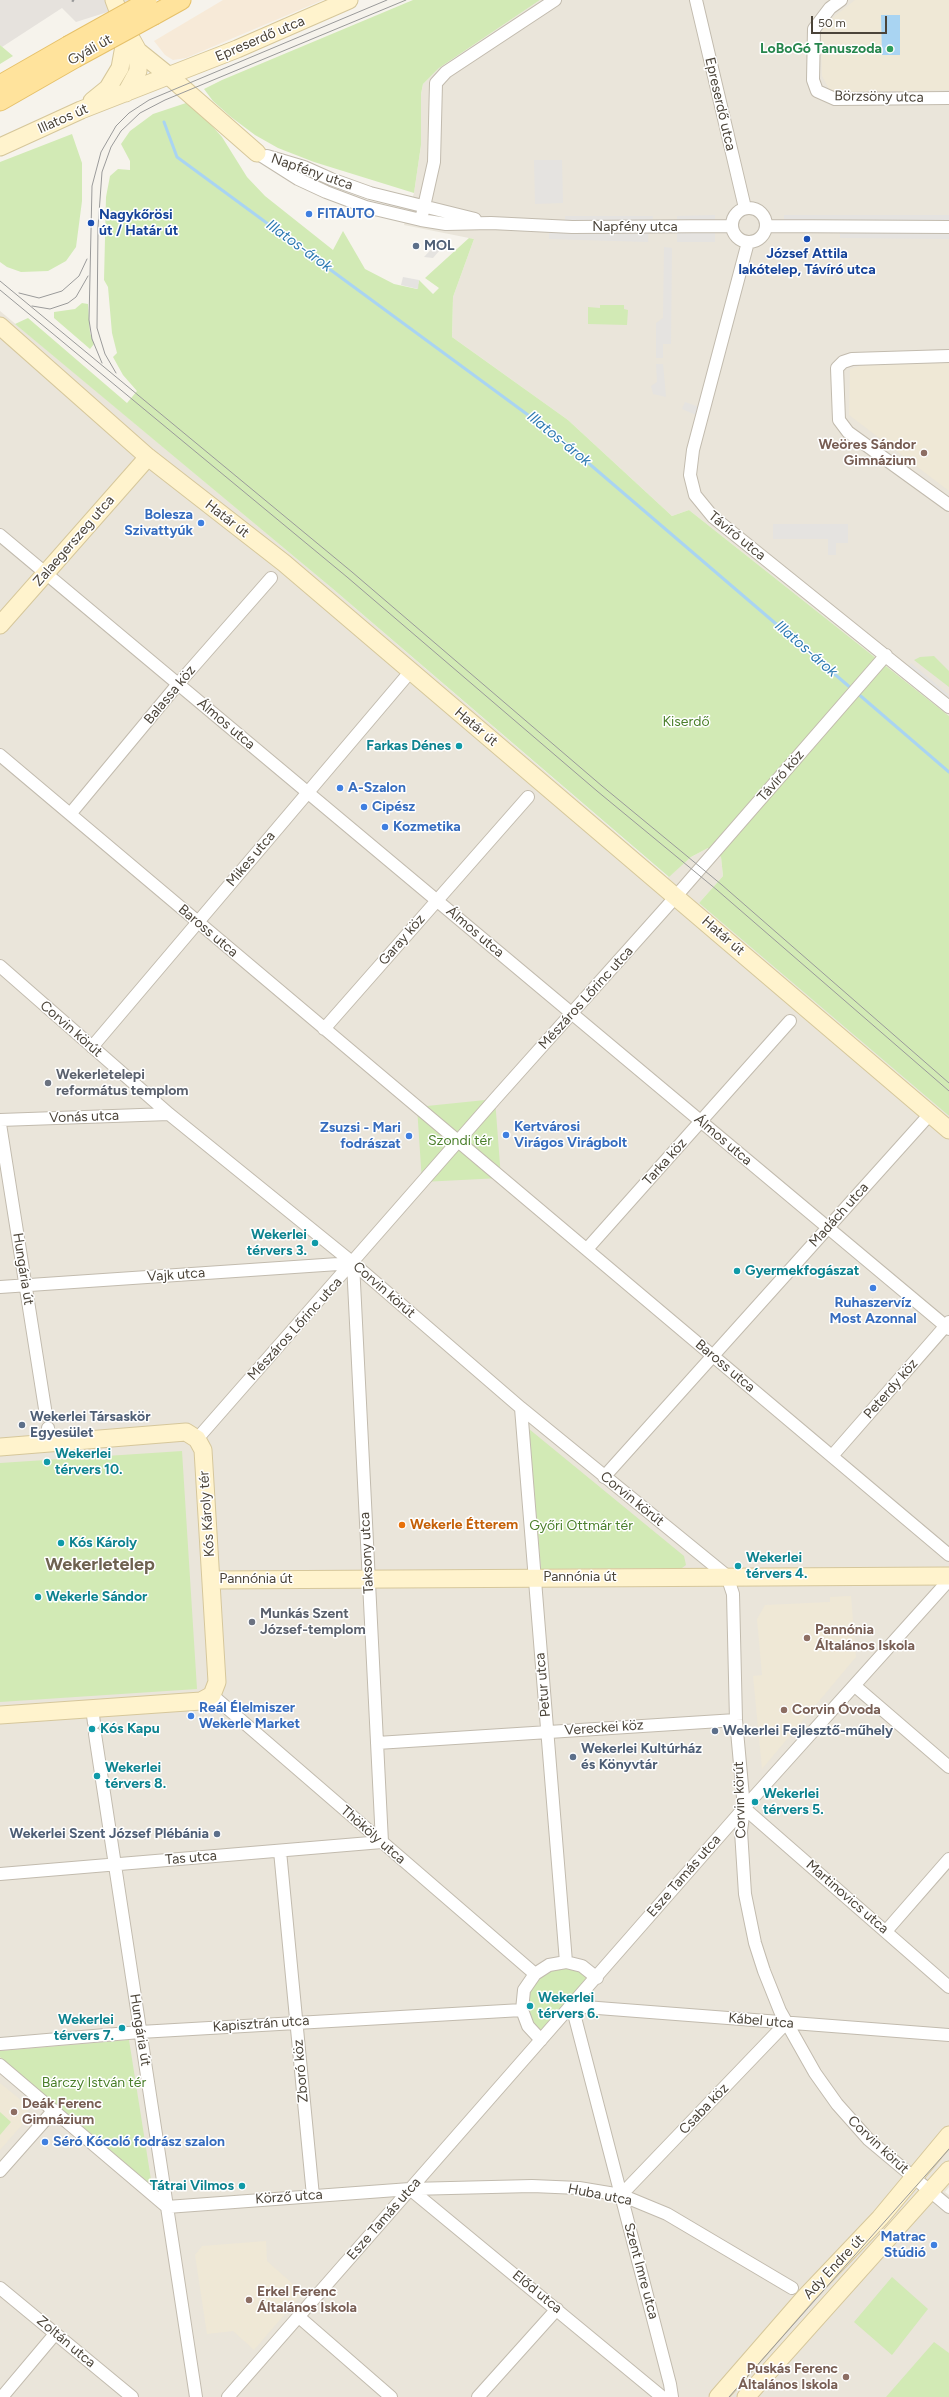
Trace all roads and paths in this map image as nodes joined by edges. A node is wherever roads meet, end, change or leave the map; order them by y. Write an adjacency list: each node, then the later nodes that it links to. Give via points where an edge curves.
1 (114, 0): 8 (street)
2 (181, 0): 7 (main road, Gyáli út)
3 (349, 0): 11 (street, Epreserdő utca, via 251,44)
4 (555, 0): 19 (street, via 446,72 436,83 435,153)
5 (696, 0): 20 (street, Epreserdő utca)
6 (841, 0): 14 (street, Börzsöny utca, via 830,8 814,29 813,80 817,91 835,99)
7 (150, 5): 10 (main road, Gyáli út, bridge)
8 (123, 24): 9 (street); 16 (street, via 123,53 117,75 108,88)
9 (138, 51): 11 (street); 13 (street, via 138,71)
10 (72, 52): 12 (main road, Gyáli út); 15 (main road, Gyáli út)
11 (169, 76): 13 (street, Illatos út); 18 (street)
12 (0, 85)
13 (126, 93): 16 (street, Illatos út)
14 (949, 98)
15 (0, 101)
16 (81, 110): 17 (street, Illatos út)
17 (0, 147)
18 (257, 153): 19 (street, Napfény utca, via 304,167 370,193); 21 (street, Napfény utca, via 291,176 326,192 366,207)
19 (424, 206): 21 (street); 22 (street, Napfény utca)
20 (745, 208): 23 (street, via 736,213); 24 (street, via 760,212)
21 (421, 220): 22 (street, Napfény utca, via 446,224)
22 (491, 223): 23 (street, Napfény utca, via 572,227)
23 (731, 226): 26 (street, via 737,237)
24 (766, 226): 25 (street); 26 (street, via 760,237)
25 (949, 227)
26 (748, 242): 35 (street, Távíró utca, via 693,450 690,475 695,495 713,517)
27 (0, 326): 29 (street, Határ út)
28 (949, 356): 30 (street, via 852,359 846,360 837,368 839,420 848,432)
29 (148, 457): 32 (street, Zalaegerszeg utca); 36 (street, Határ út, via 284,563)
30 (949, 505)
31 (0, 535): 32 (street, Álmos utca)
32 (45, 573): 34 (street, Zalaegerszeg utca); 37 (street, Álmos utca)
33 (271, 578): 37 (street, Balassa köz)
34 (0, 625)
35 (886, 655): 38 (street, Távíró utca); 43 (street, Távíró köz)
36 (410, 672): 40 (street, Mikes utca); 43 (street, Határ út)
37 (178, 684): 40 (street, Álmos utca); 42 (street, Balassa köz)
38 (949, 707)
39 (0, 755): 42 (street, Baross utca)
40 (308, 792): 44 (street, Álmos utca); 45 (street, Mikes utca)
41 (528, 797): 44 (street, Garay köz)
42 (71, 813): 45 (street, Baross utca)
43 (675, 896): 47 (street, Mészáros Lőrinc utca); 52 (street, Határ út)
44 (437, 900): 47 (street, Álmos utca); 49 (street, Garay köz)
45 (198, 922): 49 (street, Baross utca); 50 (street, Mikes utca)
46 (0, 966): 50 (street, Corvin körút)
47 (572, 1013): 54 (street, Álmos utca); 57 (street, Mészáros Lőrinc utca)
48 (790, 1022): 54 (street, Tarka köz)
49 (324, 1029): 57 (street, Baross utca)
50 (92, 1047): 51 (street, Corvin körút)
51 (168, 1114): 53 (street, Vonás utca); 60 (street, Corvin körút)
52 (930, 1114): 56 (street, Határ út); 58 (street, Madách utca)
53 (0, 1120)
54 (701, 1121): 58 (street, Álmos utca); 59 (street, Tarka köz)
55 (0, 1124): 61 (street, Hungária út)
56 (949, 1130)
57 (458, 1141): 59 (street, Baross utca); 60 (street, Mészáros Lőrinc utca)
58 (828, 1228): 63 (street, Álmos utca); 64 (street, Madách utca)
59 (587, 1249): 64 (street, Baross utca)
60 (353, 1264): 61 (street, Vajk utca); 65 (street, Corvin körút); 67 (street, Mészáros Lőrinc utca); 75 (street, Taksony utca)
61 (26, 1286): 62 (street, Vajk utca); 66 (street, Hungária út)
62 (0, 1287)
63 (948, 1326): 69 (street, Peterdy köz)
64 (713, 1356): 69 (street, Baross utca); 70 (street, Madách utca)
65 (520, 1408): 70 (street, Corvin körút); 74 (street, Petur utca)
66 (46, 1415)
67 (197, 1439): 68 (street, via 186,1432 49,1436); 76 (street, Kós Károly tér, via 203,1450)
68 (0, 1447)
69 (832, 1456): 71 (street, Baross utca)
70 (604, 1477): 72 (street, Corvin körút)
71 (949, 1555)
72 (727, 1576): 73 (street, Pannónia út); 74 (street, Pannónia út); 81 (street, Corvin körút, via 733,1594)
73 (949, 1576)
74 (534, 1577): 75 (street, Pannónia út); 83 (street, Petur utca)
75 (368, 1578): 76 (street, Pannónia út); 84 (street, Taksony utca)
76 (211, 1580): 79 (street, Kós Károly tér, via 217,1682)
77 (949, 1580): 78 (street, Esze Tamás utca)
78 (854, 1686): 85 (street); 86 (street, Esze Tamás utca)
79 (212, 1695): 82 (street, via 201,1701); 87 (street, Thököly utca)
80 (0, 1715): 82 (street)
81 (736, 1720): 83 (street, Vereckei köz); 86 (street, Corvin körút)
82 (94, 1722): 90 (street, Hungária út)
83 (547, 1732): 84 (street, Vereckei köz); 93 (street, Petur utca)
84 (377, 1742): 87 (street, Taksony utca)
85 (949, 1767)
86 (744, 1808): 92 (street, Martinovics utca); 95 (street, Esze Tamás utca); 100 (street, Corvin körút, via 741,1831 748,1914 764,1971)
87 (382, 1842): 88 (street, Tas utca); 94 (street, Thököly utca)
88 (280, 1851): 90 (street, Tas utca); 99 (street, Zboró köz)
89 (949, 1859): 92 (street)
90 (115, 1865): 91 (street, Tas utca); 101 (street, Hungária út)
91 (0, 1874)
92 (887, 1930): 96 (street, Martinovics utca)
93 (566, 1962): 94 (street, via 549,1965); 95 (street, via 582,1966)
94 (535, 1974): 98 (street, via 524,1990)
95 (597, 1978): 97 (street, Esze Tamás utca)
96 (949, 1987)
97 (572, 2006): 100 (street, Kábel utca); 103 (street, Esze Tamás utca); 113 (street, Szent Imre utca)
98 (522, 2010): 99 (street, Kapisztrán utca); 103 (street, via 528,2026)
99 (296, 2021): 101 (street, Kapisztrán utca); 114 (street, Zboró köz)
100 (786, 2023): 102 (street, Kábel utca); 110 (street, Corvin körút, via 815,2073 853,2123); 113 (street, Csaba köz)
101 (140, 2032): 104 (street, Kapisztrán utca); 115 (street, Hungária út)
102 (949, 2035)
103 (541, 2040): 111 (street, Esze Tamás utca)
104 (0, 2044)
105 (0, 2065): 106 (street)
106 (54, 2110): 109 (street); 115 (street)
107 (949, 2135): 110 (street, Ady Endre út)
108 (949, 2170): 112 (street, Ady Endre út)
109 (0, 2171)
110 (913, 2178): 112 (street, Corvin körút); 130 (street, Ady Endre út)
111 (410, 2189): 113 (street, Huba utca, via 532,2186 579,2188); 114 (street, Körző utca); 119 (street, Előd utca); 120 (street, Esze Tamás utca)
112 (930, 2192): 116 (street, Corvin körút); 131 (street, Ady Endre út)
113 (621, 2195): 118 (street, Huba utca, via 667,2214); 129 (street, Szent Imre utca)
114 (313, 2196): 115 (street, Körző utca)
115 (167, 2206): 124 (street, Hungária út)
116 (949, 2207)
117 (0, 2288): 121 (street, Zoltán utca)
118 (792, 2288)
119 (557, 2309): 127 (street); 128 (street, Előd utca)
120 (299, 2317): 125 (street, Esze Tamás utca); 126 (street)
121 (55, 2334): 122 (street); 123 (street, Zoltán utca)
122 (2, 2397)
123 (132, 2397)
124 (196, 2397)
125 (228, 2397)
126 (391, 2397)
127 (478, 2397)
128 (662, 2397)
129 (672, 2397)
130 (718, 2397)
131 (746, 2397)

